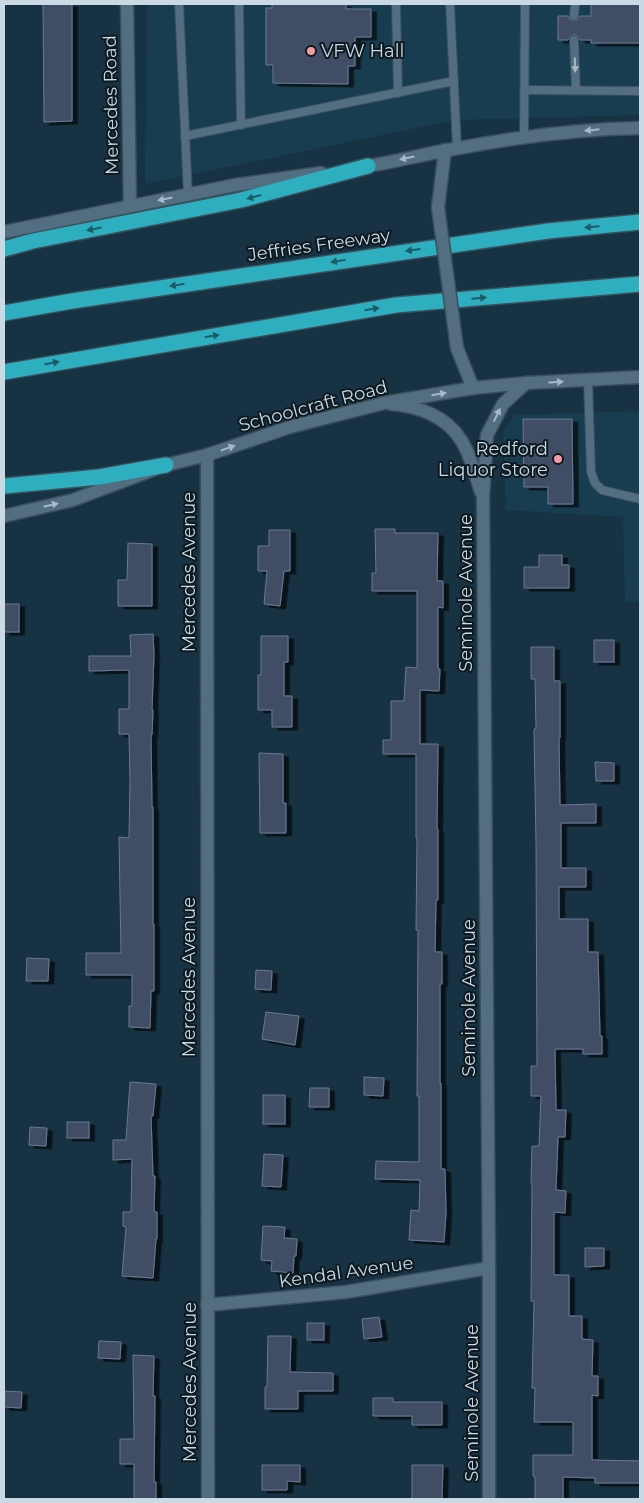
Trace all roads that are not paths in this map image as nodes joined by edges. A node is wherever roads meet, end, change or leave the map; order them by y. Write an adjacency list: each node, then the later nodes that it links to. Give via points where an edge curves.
1 (127, 4): 22 (street, Mercedes Road)
2 (180, 4): 17 (lane)
3 (239, 4): 15 (lane)
4 (396, 4): 14 (lane)
5 (450, 4): 10 (lane)
6 (525, 4): 11 (lane)
7 (575, 4): 8 (lane)
8 (574, 16)
9 (574, 40): 12 (lane, one-way to 12)
10 (454, 81): 14 (lane); 19 (lane)
11 (525, 90): 12 (lane); 18 (lane)
12 (576, 90): 13 (lane)
13 (640, 91)
14 (398, 92): 15 (lane)
15 (241, 124): 17 (lane)
16 (640, 128): 18 (street, one-way to 18)
17 (185, 136): 21 (lane)
18 (524, 137): 19 (street)
19 (451, 149): 20 (street, one-way to 20); 32 (street, bridge, via 438,207 457,348)
20 (368, 166): 21 (street); 25 (highway, one-way to 25, via 241,200)
21 (188, 195): 22 (street, one-way to 22)
22 (130, 206): 24 (street)
23 (640, 222): 27 (highway, Jeffries Freeway, one-way to 27, via 548,231)
24 (4, 232)
25 (4, 249)
26 (640, 284): 28 (highway, one-way to 26, via 396,305)
27 (4, 314)
28 (4, 372)
29 (640, 377): 30 (street, Schoolcraft Road)
30 (588, 380): 31 (street, Schoolcraft Road, one-way to 30); 38 (lane, via 591,472 595,484 602,490)
31 (526, 383): 32 (street, Schoolcraft Road); 37 (street, Seminole Avenue, one-way to 31, via 487,435 502,404)
32 (473, 388): 33 (street, Schoolcraft Road, one-way to 32)
33 (384, 403): 34 (street, Schoolcraft Road, one-way to 33, via 290,427); 37 (street, via 420,409 452,428 462,441)
34 (207, 455): 35 (street, Schoolcraft Road); 41 (street, Mercedes Avenue)
35 (166, 465): 36 (highway, via 99,477); 39 (street, Schoolcraft Road, one-way to 35, via 74,500)
36 (4, 486)
37 (483, 497): 40 (street, Seminole Avenue)
38 (640, 499)
39 (4, 516)
40 (489, 1268): 41 (street, Kendal Avenue, via 346,1292); 43 (street, Seminole Avenue)
41 (207, 1305): 42 (street, Mercedes Avenue)
42 (208, 1499)
43 (489, 1499)

